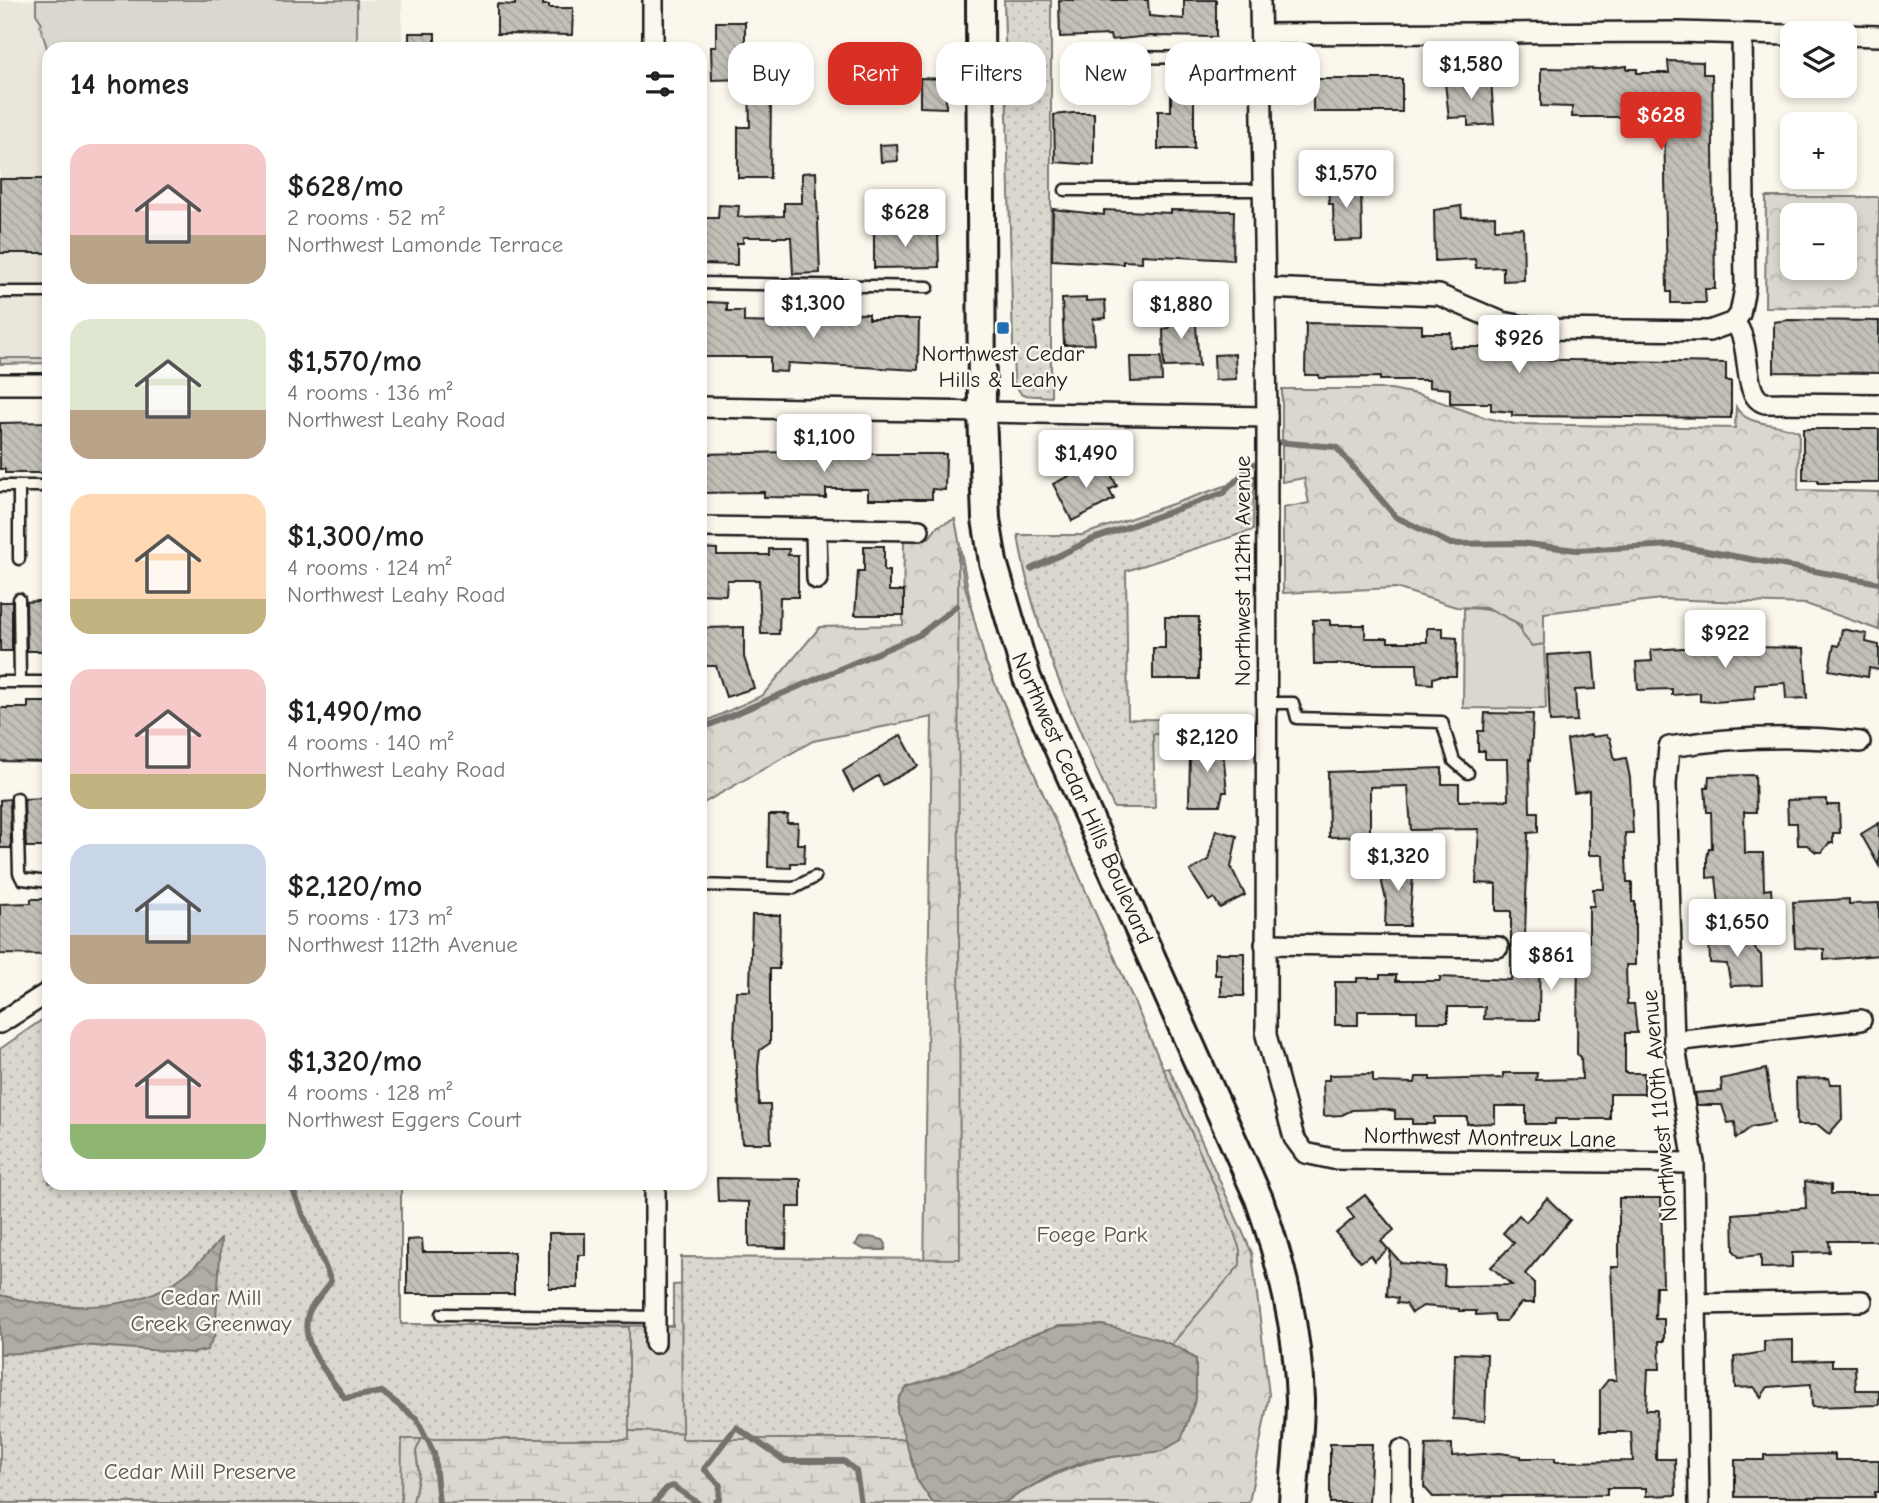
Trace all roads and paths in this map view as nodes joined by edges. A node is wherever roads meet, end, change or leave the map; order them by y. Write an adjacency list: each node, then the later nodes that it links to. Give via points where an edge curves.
1 (653, 0): 9 (street)
2 (980, 0): 24 (main road, Northwest Cedar Hills Boulevard)
3 (1259, 0): 4 (street, Northwest 112th Avenue)
4 (1261, 34): 5 (street); 10 (street, Northwest 112th Avenue)
5 (1742, 34): 6 (street); 19 (street, via 1745,288)
6 (1780, 35)
7 (1857, 35): 8 (street)
8 (1879, 36)
9 (653, 42)
10 (1261, 42)
11 (1262, 105): 13 (street, Northwest 112th Avenue)
12 (1065, 190): 13 (lane)
13 (1264, 190): 16 (street, Northwest 112th Avenue)
14 (707, 283): 15 (lane)
15 (928, 287)
16 (1265, 288): 19 (street, via 1440,295 1502,322 1542,329 1709,331); 25 (street, Northwest 112th Avenue)
17 (0, 292): 18 (lane)
18 (42, 292)
19 (1736, 325): 22 (street, via 1748,356 1751,393 1758,401)
20 (0, 384): 21 (street)
21 (42, 384)
22 (1879, 404)
23 (707, 407): 24 (street)
24 (982, 412): 25 (street); 60 (main road, Northwest Cedar Hills Boulevard, via 986,519 1012,637 1259,1199 1290,1302 1300,1404)
25 (1268, 417): 38 (street, Northwest 112th Avenue)
26 (0, 486): 27 (lane)
27 (19, 486): 28 (lane); 32 (lane)
28 (42, 486)
29 (707, 527): 30 (street)
30 (816, 528): 31 (street); 33 (street)
31 (919, 530)
32 (19, 559)
33 (817, 579)
34 (19, 599): 36 (lane)
35 (0, 682): 36 (lane)
36 (20, 682): 37 (lane)
37 (42, 682)
38 (1265, 703): 40 (lane, via 1293,703 1297,718 1442,722 1454,761); 45 (street, Northwest 112th Avenue)
39 (1860, 742): 50 (street, Northwest 110th Avenue, via 1813,737 1669,747 1666,784)
40 (1468, 773)
41 (17, 798): 43 (lane, via 19,873 22,879)
42 (815, 877): 44 (lane, via 794,888)
43 (42, 882)
44 (707, 885)
45 (1265, 944): 46 (street); 51 (street, Northwest 112th Avenue, via 1266,1035)
46 (1498, 947)
47 (42, 996): 49 (street)
48 (1861, 1020): 50 (street)
49 (0, 1023)
50 (1674, 1041): 52 (street, Northwest 110th Avenue)
51 (1294, 1138): 52 (street, Northwest Montreux Lane, via 1306,1153 1333,1159)
52 (1694, 1164): 55 (street, Northwest 110th Avenue)
53 (655, 1190): 57 (street)
54 (1862, 1301): 55 (street)
55 (1697, 1304): 62 (street, Northwest 110th Avenue)
56 (442, 1314): 57 (lane)
57 (656, 1317): 58 (street)
58 (655, 1343)
59 (1401, 1450): 61 (street)
60 (1293, 1503)
61 (1401, 1503)
62 (1699, 1503)

